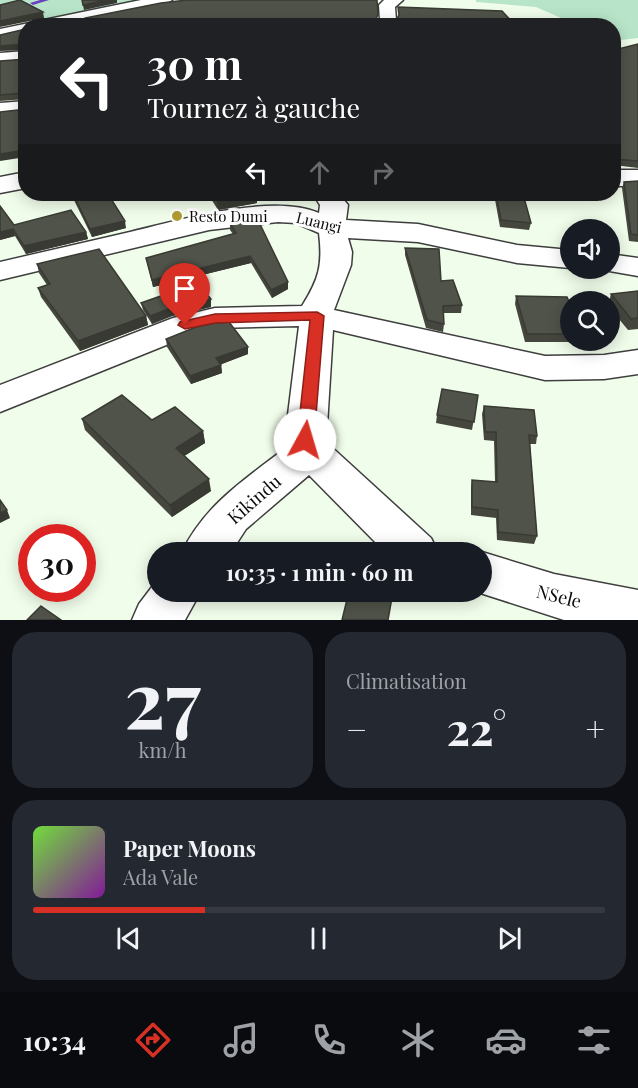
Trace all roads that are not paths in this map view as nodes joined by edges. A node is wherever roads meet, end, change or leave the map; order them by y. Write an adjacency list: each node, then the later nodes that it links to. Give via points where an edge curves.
1 (164, 0): 3 (street)
2 (395, 0): 4 (street, via 387,4)
3 (76, 18)
4 (388, 18)
5 (18, 30): 6 (street)
6 (0, 34)
7 (18, 58): 8 (street)
8 (0, 59)
9 (18, 109): 10 (street)
10 (0, 110)
11 (621, 178): 12 (street)
12 (638, 178)
13 (18, 182): 14 (street)
14 (0, 185)
15 (331, 201): 16 (street)
16 (331, 228): 17 (street, Luangi, via 418,234 517,255); 20 (street, Luangi, via 302,215 257,214); 21 (street, via 337,254)
17 (560, 258)
18 (620, 265): 19 (street)
19 (638, 267)
20 (0, 271)
21 (317, 316): 22 (street, via 545,368 604,368); 23 (street, via 215,318 185,325); 24 (street, via 305,440)
22 (638, 362)
23 (0, 399)
24 (310, 451): 25 (street, Kikindu, via 230,516); 26 (street)
25 (212, 542)
26 (405, 542)
27 (492, 576): 29 (street, NSele, via 554,596)
28 (169, 602): 30 (street)
29 (638, 613)
30 (156, 620)

